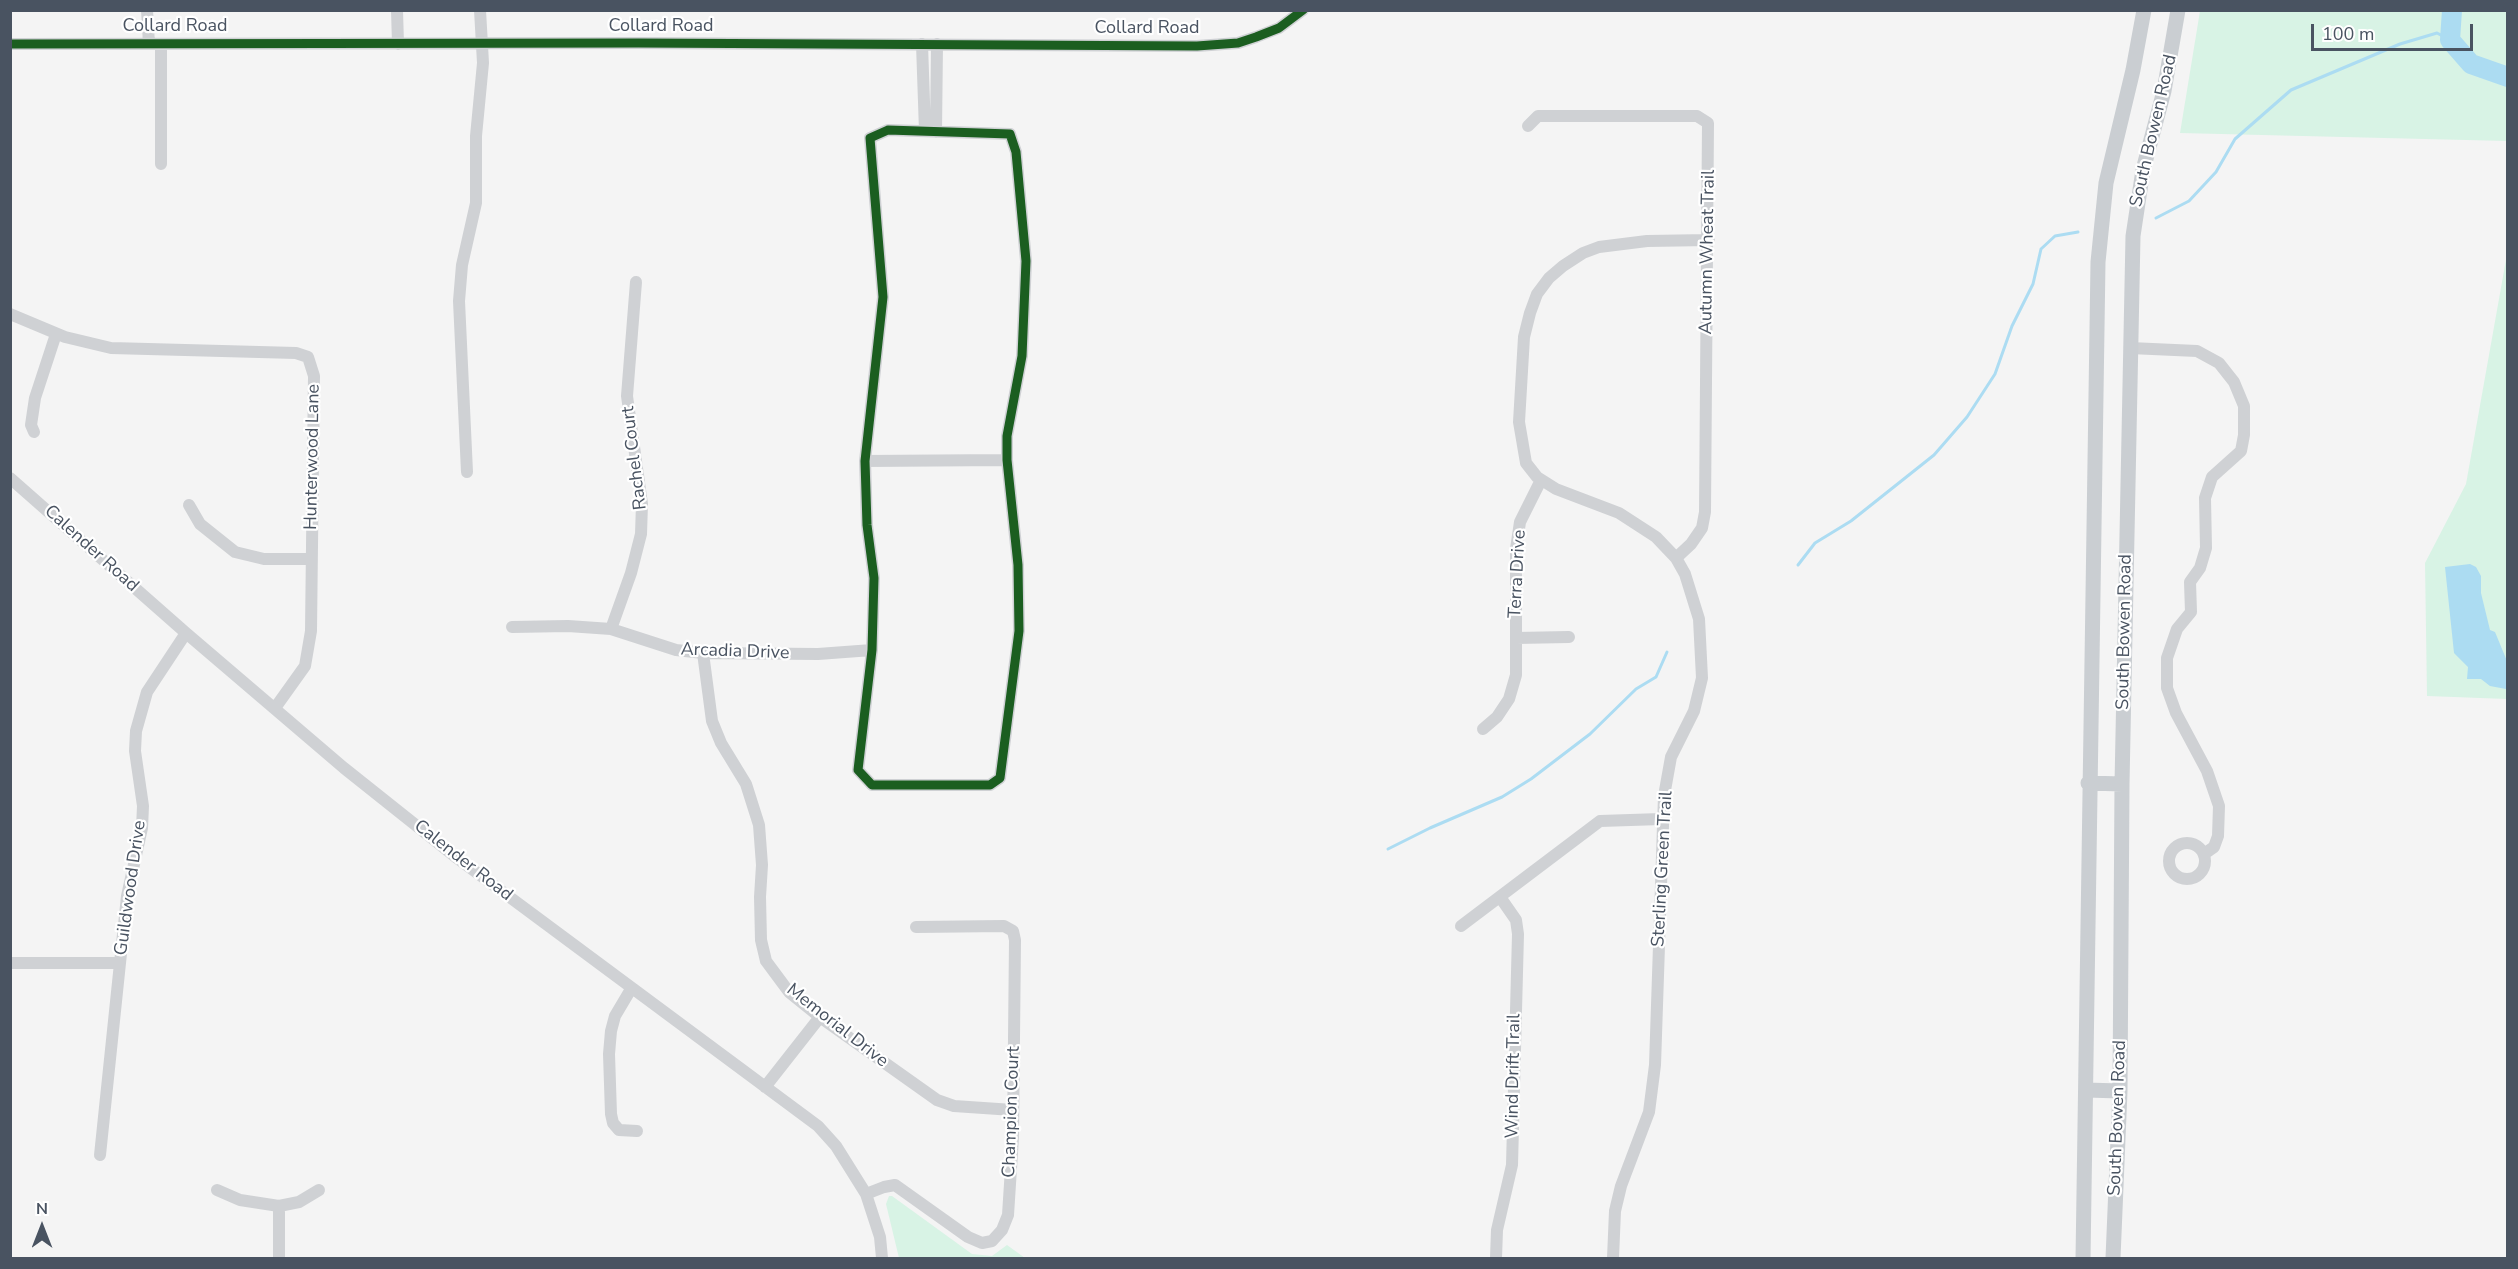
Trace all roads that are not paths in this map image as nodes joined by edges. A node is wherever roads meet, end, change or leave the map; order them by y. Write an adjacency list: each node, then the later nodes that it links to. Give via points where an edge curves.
1 (147, 10): 8 (street)
2 (397, 10): 9 (street)
3 (480, 10): 10 (street)
4 (1303, 10): 12 (street, Collard Road, via 1260,36 1218,45)
5 (2144, 10): 39 (main road, South Bowen Road, via 2108,172 2099,233)
6 (2178, 10): 20 (main road, South Bowen Road, via 2171,59 2134,218)
7 (10, 44): 8 (street, Collard Road)
8 (155, 44): 9 (street, Collard Road); 15 (street)
9 (398, 44): 10 (street, Collard Road)
10 (482, 44): 11 (street, Collard Road); 24 (street, via 476,203 462,265 459,301)
11 (922, 44): 12 (street, Collard Road); 14 (street)
12 (937, 44): 14 (street)
13 (1528, 126): 16 (street, Autumn Wheat Trail, via 1538,116 1697,116 1708,123 1709,132)
14 (930, 132): 22 (street, via 1010,134 1016,152 1026,261 1022,356 1006,436); 23 (street, via 888,130 870,138 883,297)
15 (161, 164)
16 (1708, 240): 25 (street, Sterling Green Trail, via 1647,241 1599,248 1583,253 1549,278 1538,294 1524,337 1519,422 1526,463); 28 (street, Autumn Wheat Trail, via 1705,512 1702,528)
17 (636, 282): 31 (street, Rachel Court, via 627,396 642,504 641,534)
18 (10, 314): 19 (street, Hunterwood Lane)
19 (56, 334): 21 (street, via 35,398 31,425); 29 (street, Hunterwood Lane, via 111,348 296,353 308,357 314,376)
20 (2130, 348): 40 (main road, South Bowen Road); 42 (street, via 2197,351 2219,363 2234,381 2244,406 2241,451 2212,477 2205,498 2206,548 2200,568 2190,582 2191,612 2177,629 2167,658 2168,688 2176,713 2207,771 2219,806 2218,836 2214,847)
21 (34, 432)
22 (1006, 460): 23 (street); 35 (street, via 1018,565 1019,631 1000,778 990,784 872,785 858,771)
23 (865, 461): 35 (street, via 874,578)
24 (466, 472)
25 (1541, 480): 28 (street, Sterling Green Trail, via 1634,520); 34 (street, Terra Drive, via 1520,522 1516,549)
26 (13, 486): 32 (street, Calender Road)
27 (189, 505): 29 (street, via 200,524 236,552 264,559)
28 (1676, 558): 41 (street, Sterling Green Trail, via 1699,619 1702,678 1694,711 1671,757)
29 (311, 559): 37 (street, Hunterwood Lane, via 309,654 305,666)
30 (512, 627): 31 (street, Arcadia Drive)
31 (611, 629): 36 (street, Arcadia Drive, via 676,651)
32 (186, 633): 37 (street, Calender Road); 47 (street, Guildwood Drive, via 147,692 136,731 142,828 127,896)
33 (1569, 637): 34 (street, Terra Drive)
34 (1516, 638): 38 (street, Terra Drive, via 1516,675 1509,699 1497,717)
35 (872, 650): 36 (street, Arcadia Drive, via 818,654)
36 (703, 653): 49 (street, Memorial Drive, via 712,721 746,784 759,825 761,940 766,961 789,992)
37 (275, 708): 48 (street, Calender Road, via 457,858)
38 (1482, 729)
39 (2088, 783): 40 (main road); 51 (main road, South Bowen Road)
40 (2122, 784): 52 (main road, South Bowen Road)
41 (1661, 819): 43 (street, via 1600,821); 63 (street, Sterling Green Trail, via 1655,1065 1649,1112 1615,1212)
42 (2204, 854)
43 (1500, 897): 45 (street); 62 (street, Wind Drift Trail, via 1516,920 1518,934 1512,1165 1497,1230)
44 (916, 927): 53 (street, Champion Court, via 1004,926 1013,931)
45 (1461, 927)
46 (10, 963): 47 (street)
47 (120, 963): 55 (street, Guildwood Drive)
48 (631, 989): 50 (street, Calender Road); 54 (street, via 611,1031 610,1114 619,1130)
49 (820, 1017): 50 (street); 53 (street, Memorial Drive, via 937,1100 954,1106)
50 (765, 1087): 58 (street, Calender Road, via 824,1132)
51 (2086, 1090): 52 (main road); 64 (main road, South Bowen Road)
52 (2120, 1091): 65 (main road, South Bowen Road)
53 (1013, 1110): 58 (street, Champion Court, via 1008,1215 992,1241 982,1243 968,1237 895,1185)
54 (637, 1131)
55 (100, 1155)
56 (218, 1190): 59 (street, via 240,1200)
57 (320, 1190): 59 (street, via 299,1202)
58 (866, 1194): 61 (street, Calender Road, via 880,1237)
59 (279, 1206): 60 (street)
60 (279, 1258)
61 (882, 1258)
62 (1496, 1258)
63 (1613, 1258)
64 (2083, 1258)
65 (2113, 1258)

